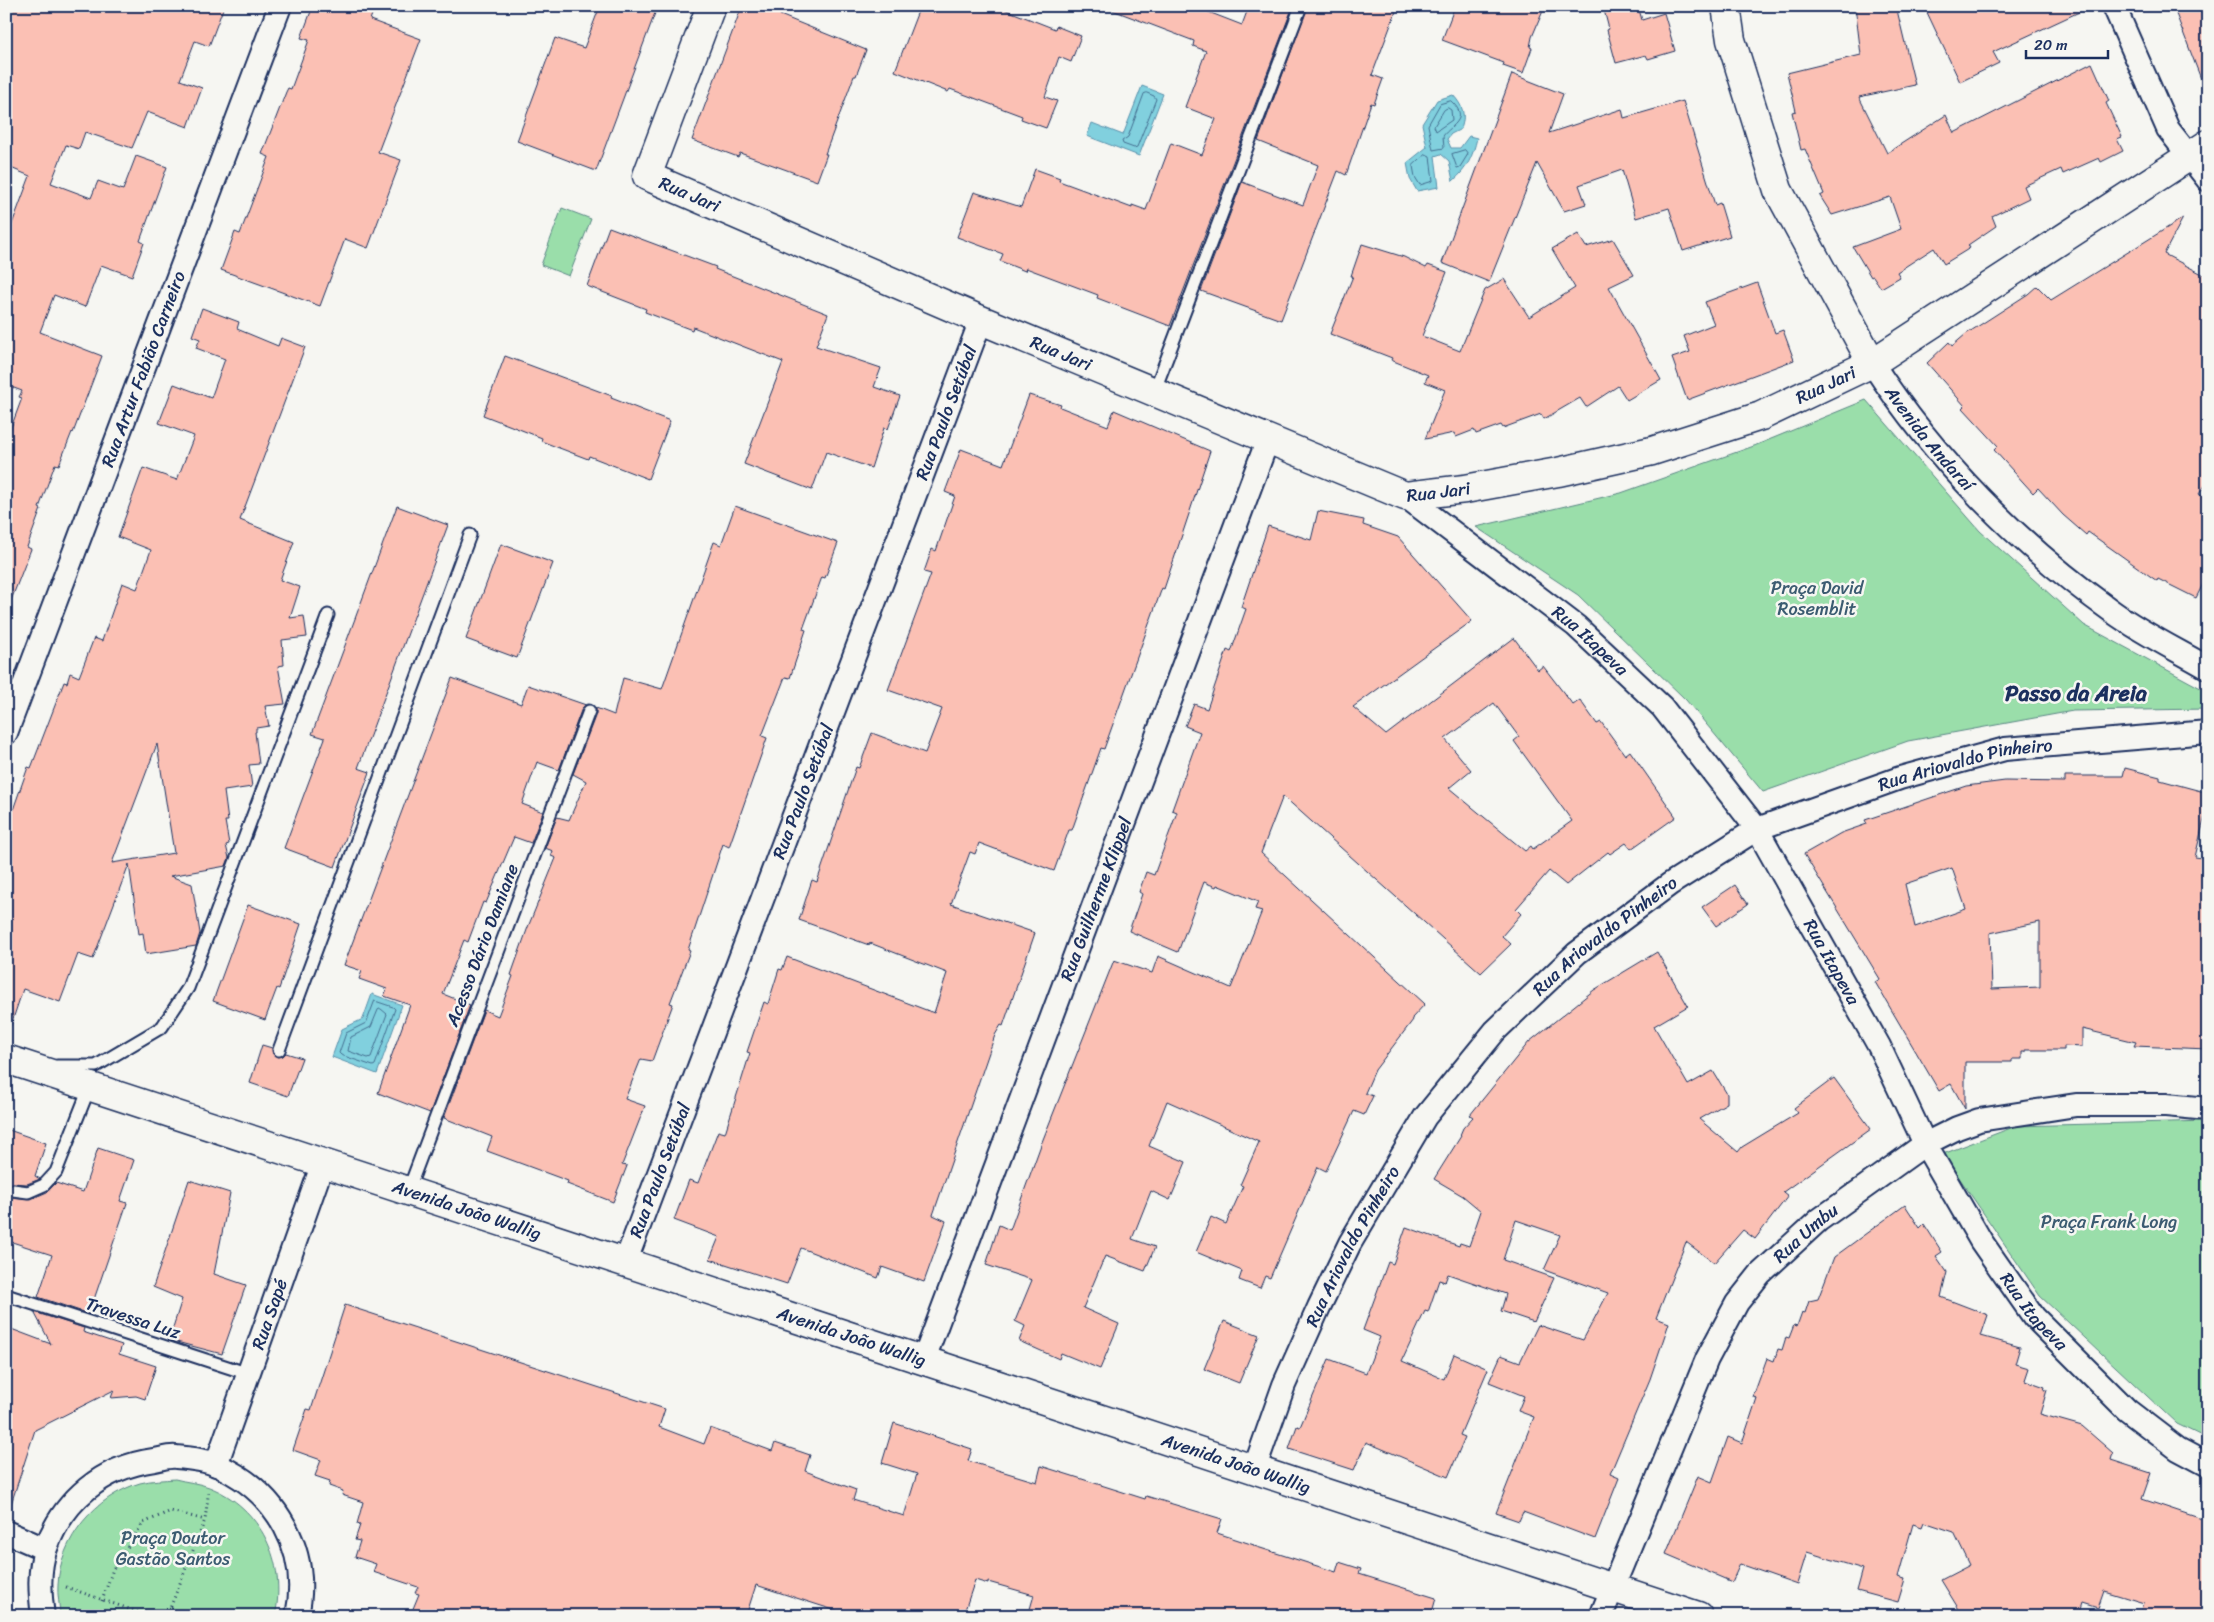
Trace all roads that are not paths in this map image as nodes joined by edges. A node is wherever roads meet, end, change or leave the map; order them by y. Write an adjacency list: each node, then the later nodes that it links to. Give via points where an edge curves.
1 (280, 6): 18 (street, Rua Artur Fabião Carneiro)
2 (711, 6): 8 (street, Rua Jari, via 647,176)
3 (1301, 6): 10 (lane)
4 (1726, 6): 9 (street, Avenida Andaraí, via 1731,40 1778,190)
5 (2114, 6): 6 (street, via 2168,129)
6 (2198, 150): 7 (street); 9 (street, Rua Jari)
7 (2208, 180)
8 (981, 320): 10 (street, Rua Jari); 29 (street, Rua Paulo Setúbal)
9 (1872, 363): 12 (street, Rua Jari, via 1760,416 1652,451 1558,472); 15 (street, Avenida Andaraí, via 1933,446 2050,564 2115,613)
10 (1154, 392): 11 (street, Rua Jari)
11 (1268, 439): 12 (street, Rua Jari); 31 (street, Rua Guilherme Klippel)
12 (1405, 496): 19 (street, Rua Itapeva, via 1576,626 1655,700)
13 (470, 535): 20 (lane)
14 (328, 615): 22 (lane, via 188,988 162,1027 96,1066)
15 (2208, 668)
16 (589, 711): 28 (lane, Acesso Dário Damiane)
17 (2208, 732): 19 (street, Rua Ariovaldo Pinheiro, via 2005,749 1900,778)
18 (6, 733)
19 (1757, 829): 25 (street, Rua Itapeva, via 1879,1046); 35 (street, Rua Ariovaldo Pinheiro, via 1670,884 1577,953 1495,1031 1425,1117 1350,1243 1284,1385)
20 (279, 1050)
21 (6, 1059): 22 (street, Avenida João Wallig)
22 (32, 1067): 23 (street, Avenida João Wallig)
23 (90, 1086): 26 (street, Avenida João Wallig, via 248,1132); 27 (lane, via 56,1172 44,1185 28,1192)
24 (2208, 1109): 25 (street, Rua Umbu, via 2166,1105 2076,1105 1979,1120)
25 (1925, 1144): 34 (street, Rua Itapeva, via 1981,1241 2034,1317 2127,1410 2178,1448); 38 (street, Rua Umbu, via 1819,1220 1760,1274 1738,1303 1707,1359)
26 (323, 1163): 28 (street, Avenida João Wallig); 32 (street, Rua Sapé)
27 (13, 1190)
28 (408, 1191): 29 (street, Avenida João Wallig)
29 (625, 1263): 31 (street, Avenida João Wallig)
30 (6, 1295): 32 (lane, Travessa Luz)
31 (924, 1359): 35 (street, Avenida João Wallig)
32 (249, 1374): 33 (street, Rua Sapé)
33 (216, 1465): 37 (street, via 174,1457 133,1462 94,1481 64,1511); 40 (street, via 252,1486 280,1516 297,1555 301,1596)
34 (2208, 1465)
35 (1254, 1470): 38 (street, Avenida João Wallig)
36 (6, 1532): 37 (street)
37 (45, 1549): 39 (street, via 39,1588)
38 (1614, 1588): 41 (street, Rua Umbu); 42 (street, Avenida João Wallig)
39 (43, 1616)
40 (297, 1616)
41 (1601, 1616)
42 (1698, 1616)

